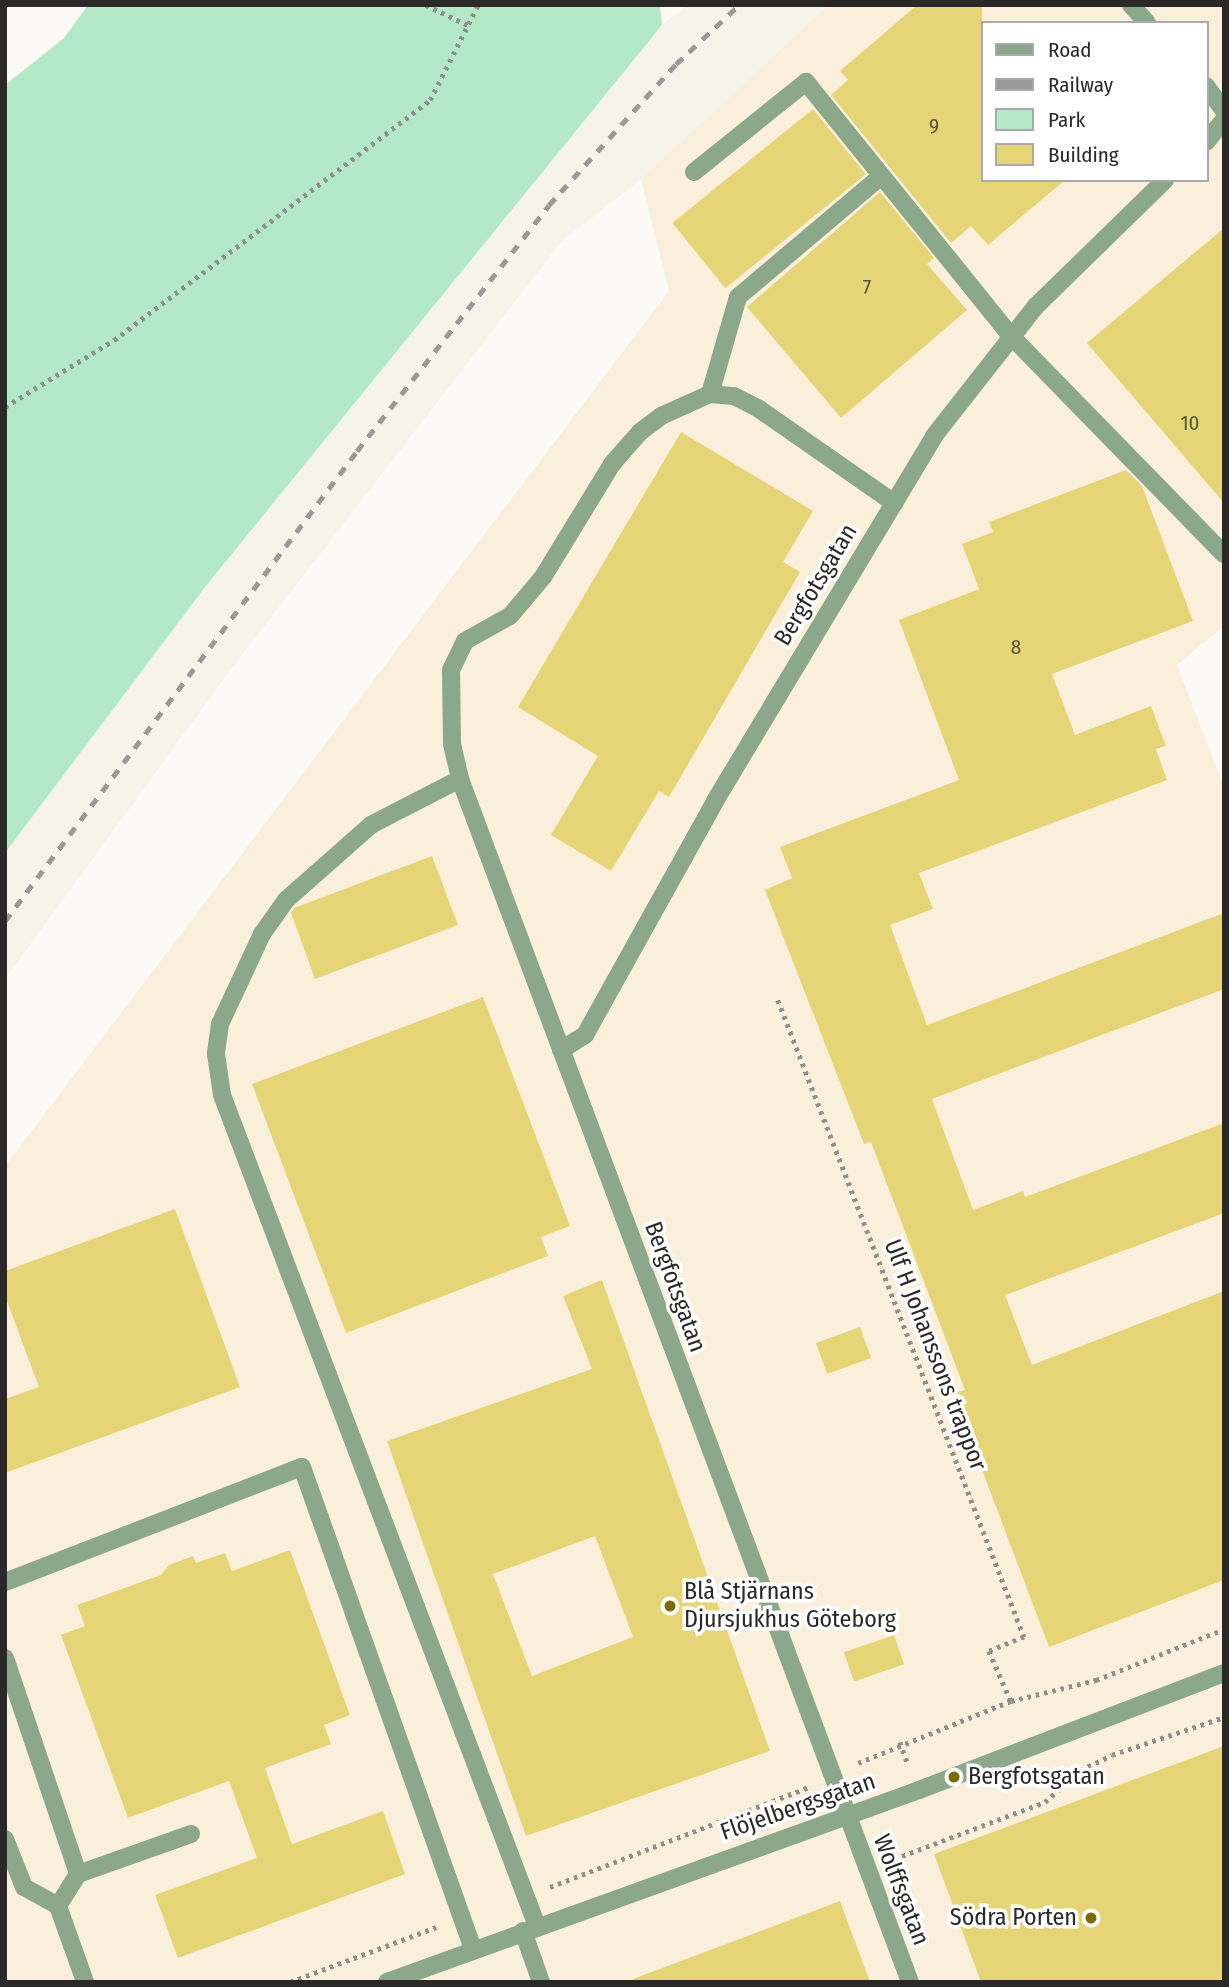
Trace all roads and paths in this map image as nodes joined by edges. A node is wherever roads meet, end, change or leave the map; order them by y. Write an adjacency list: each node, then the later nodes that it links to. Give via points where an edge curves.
1 (426, 5): 5 (path)
2 (478, 5): 5 (path)
3 (1131, 5): 4 (street)
4 (1145, 21)
5 (468, 24): 15 (path, via 430,100 114,340)
6 (1208, 89): 7 (street)
7 (1224, 111)
8 (1224, 120): 9 (street)
9 (1208, 140)
10 (694, 172): 11 (street, via 806,82)
11 (881, 176): 13 (street); 14 (street, via 738,298)
12 (1163, 182): 13 (street, Bergfotsgatan)
13 (1012, 337): 16 (street, Bergfotsgatan, via 934,436); 17 (street)
14 (710, 394): 16 (street, via 734,396 759,410); 18 (street, Bergfotsgatan, via 640,432 612,464 543,577 510,615 465,641 451,670 452,744)
15 (5, 407)
16 (894, 503): 20 (street, Bergfotsgatan, via 715,801 585,1035)
17 (1224, 554)
18 (460, 779): 20 (street, Bergfotsgatan); 33 (street, via 371,825 286,900 262,934 220,1024 216,1055 222,1095)
19 (778, 1000): 25 (path, Ulf H Johanssons trappor, via 1024,1637 989,1651)
20 (561, 1051): 27 (street, Bergfotsgatan)
21 (5, 1582): 35 (street, via 302,1467)
22 (1224, 1629): 25 (path, via 1096,1680)
23 (5, 1658): 32 (street)
24 (1224, 1673): 28 (street, Flöjelbergsgatan)
25 (1012, 1701): 27 (path, via 900,1742)
26 (1224, 1717): 31 (path, via 1112,1755 1080,1770 1045,1802)
27 (833, 1775): 28 (street, Bergfotsgatan); 33 (path, via 786,1799)
28 (846, 1816): 31 (street, Wolffsgatan); 36 (street, Flöjelbergsgatan)
29 (191, 1834): 32 (street)
30 (5, 1839): 34 (street, via 24,1888)
31 (866, 1869): 42 (street, Wolffsgatan)
32 (78, 1874): 34 (street)
33 (526, 1896): 36 (street)
34 (58, 1906): 38 (street)
35 (461, 1917): 37 (street); 39 (path)
36 (530, 1928): 37 (street, Flöjelbergsgatan); 41 (street)
37 (473, 1949): 40 (street, Flöjelbergsgatan)
38 (85, 1982)
39 (290, 1982)
40 (387, 1982)
41 (541, 1982)
42 (910, 1982)

